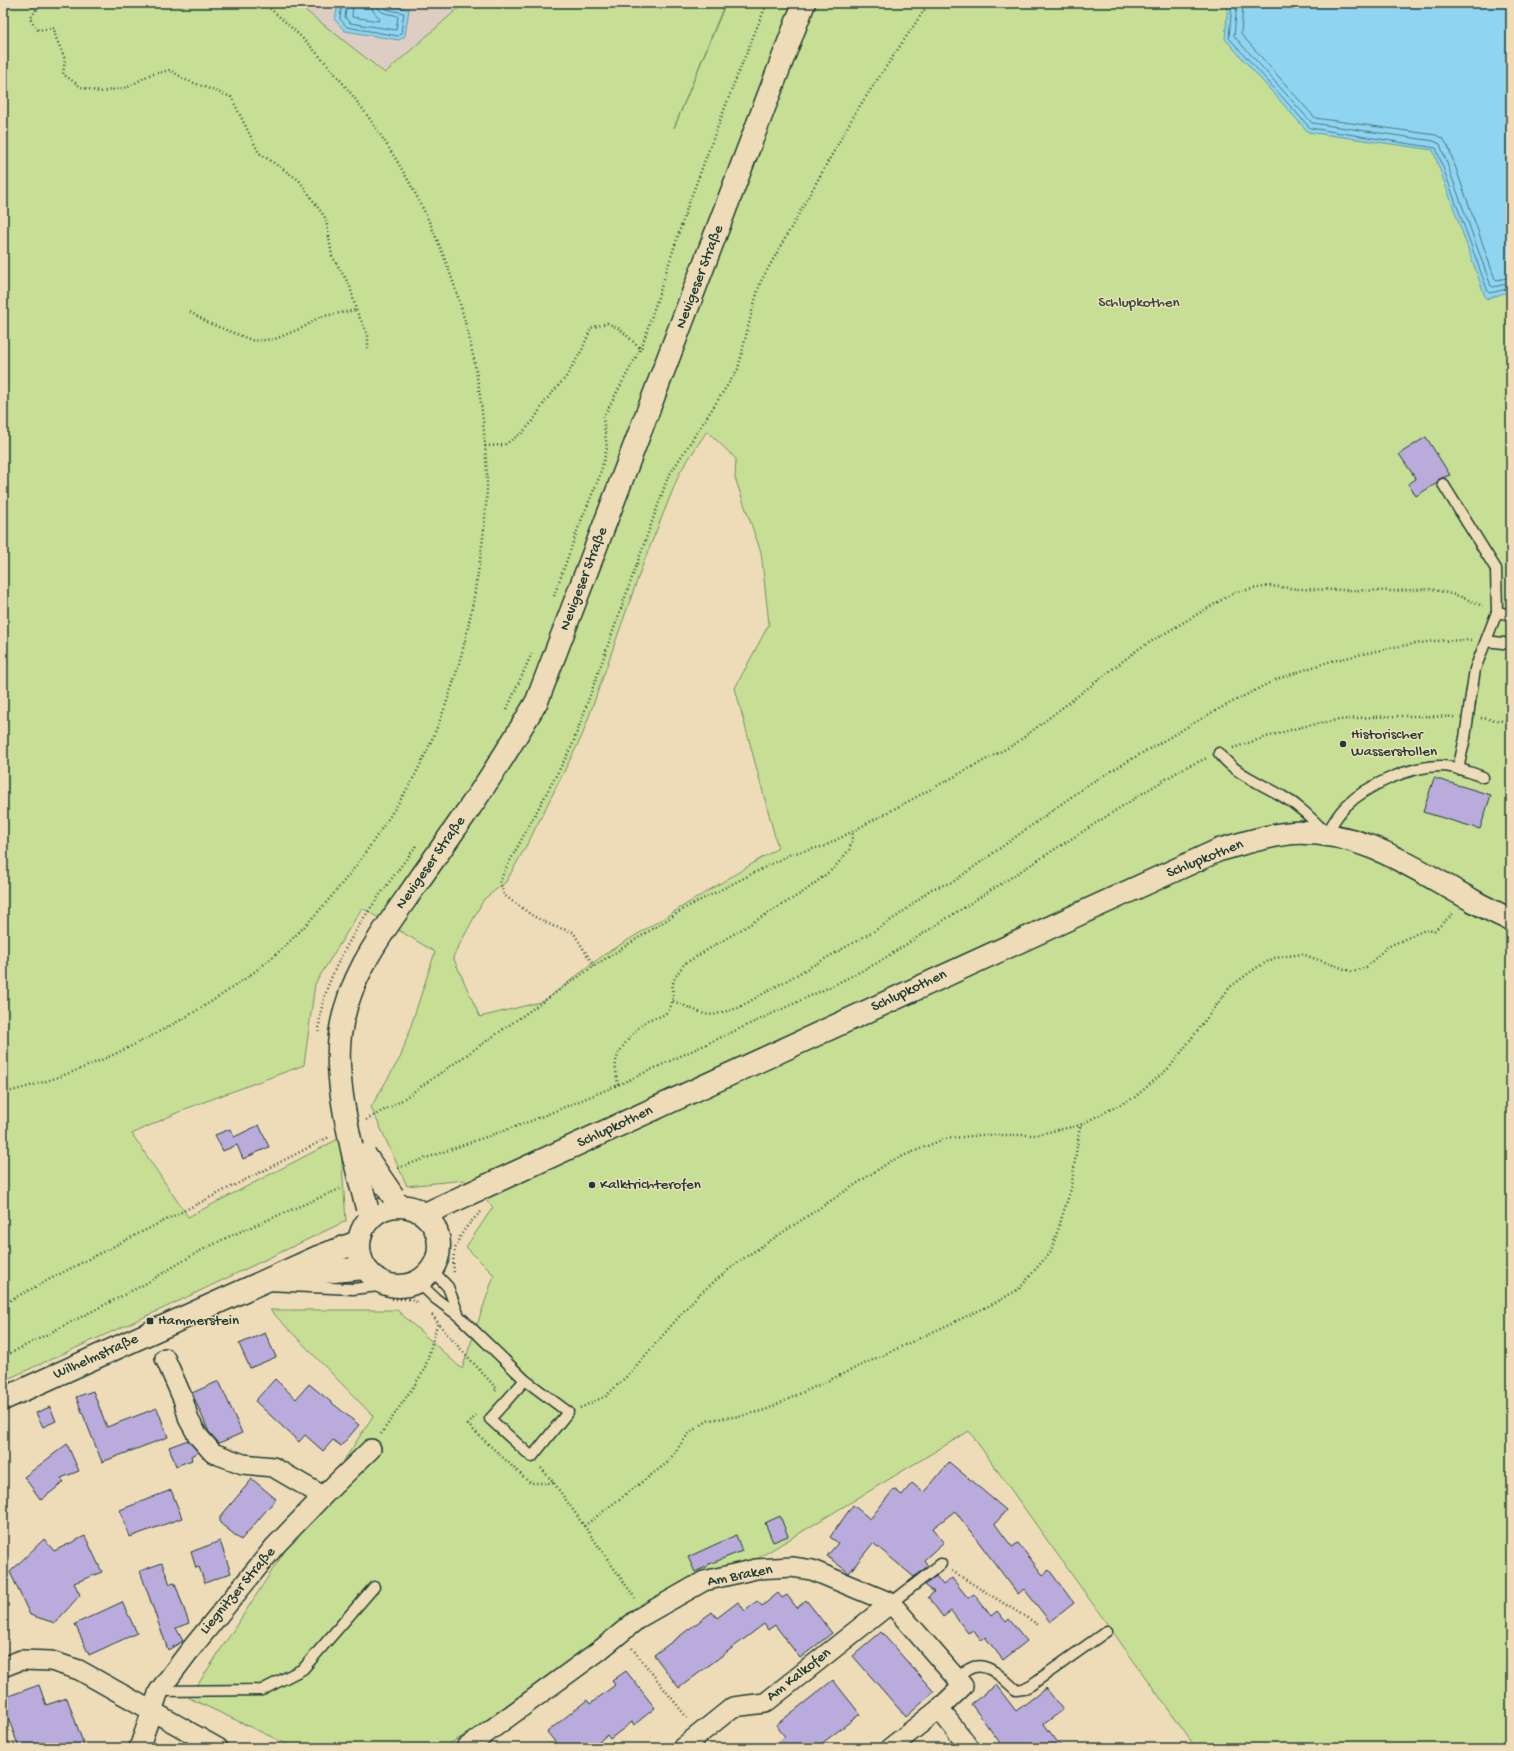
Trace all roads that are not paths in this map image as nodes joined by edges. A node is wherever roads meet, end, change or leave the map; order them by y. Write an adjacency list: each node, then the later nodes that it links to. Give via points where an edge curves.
1 (804, 3): 12 (main road, Nevigeser Straße, via 537,701 484,788 378,939 354,982 345,1008 340,1037 341,1132)
2 (1443, 484): 3 (lane, via 1496,570)
3 (1497, 612): 4 (lane); 5 (lane)
4 (1511, 615)
5 (1486, 641): 6 (lane); 8 (lane, bridge, via 1475,669)
6 (1511, 644)
7 (1219, 753): 10 (lane, via 1227,764 1239,773 1299,806)
8 (1458, 769): 9 (lane); 10 (lane, via 1428,767 1391,778 1356,797 1336,817)
9 (1483, 777)
10 (1327, 834): 11 (main road, Schlupkothen, via 1361,842 1404,861 1470,900); 13 (main road, Schlupkothen, via 1294,833 1266,836 1219,850 687,1093)
11 (1511, 920)
12 (360, 1157): 14 (main road, Nevigeser Straße, bridge); 15 (main road, Nevigeser Straße, bridge)
13 (501, 1181): 16 (main road, Schlupkothen); 17 (main road, Schlupkothen, via 450,1220)
14 (397, 1201): 15 (main road, via 391,1206); 16 (main road)
15 (369, 1213): 18 (main road)
16 (425, 1214): 17 (main road)
17 (438, 1234): 20 (main road, via 440,1247 437,1259)
18 (358, 1242): 19 (main road); 21 (main road, Wilhelmstraße, via 318,1256)
19 (365, 1268): 21 (main road, Wilhelmstraße); 22 (main road)
20 (425, 1276): 22 (main road); 23 (lane, via 436,1299); 23 (lane, via 448,1287)
21 (267, 1281): 22 (lane); 26 (main road, Wilhelmstraße)
22 (389, 1292)
23 (459, 1316): 25 (lane)
24 (165, 1358): 28 (street, via 189,1420 198,1436 213,1453 243,1464 273,1467)
25 (526, 1380): 25 (lane, via 490,1418 532,1457 568,1412)
26 (3, 1399)
27 (371, 1448): 28 (street, Liegnitzer Straße)
28 (322, 1496): 35 (street, Liegnitzer Straße, via 271,1552)
29 (940, 1564): 31 (lane)
30 (374, 1588): 35 (lane, via 303,1669 262,1690)
31 (891, 1603): 34 (street, Am Braken); 40 (street, Am Braken, via 812,1570 792,1567 756,1569 704,1581 646,1614); 41 (street, Am Kalkofen, via 765,1703 733,1707)
32 (1107, 1631): 34 (lane, via 1023,1689 1016,1690 988,1668 980,1666 970,1668)
33 (3, 1667): 37 (street, via 21,1660 51,1661 79,1670)
34 (956, 1678): 36 (street, via 963,1686)
35 (159, 1691): 37 (street, Liegnitzer Straße)
36 (939, 1709): 42 (street); 43 (street)
37 (151, 1712): 38 (street, Liegnitzer Straße); 39 (street)
38 (139, 1748)
39 (218, 1748)
40 (466, 1748)
41 (682, 1748)
42 (890, 1748)
43 (970, 1748)

